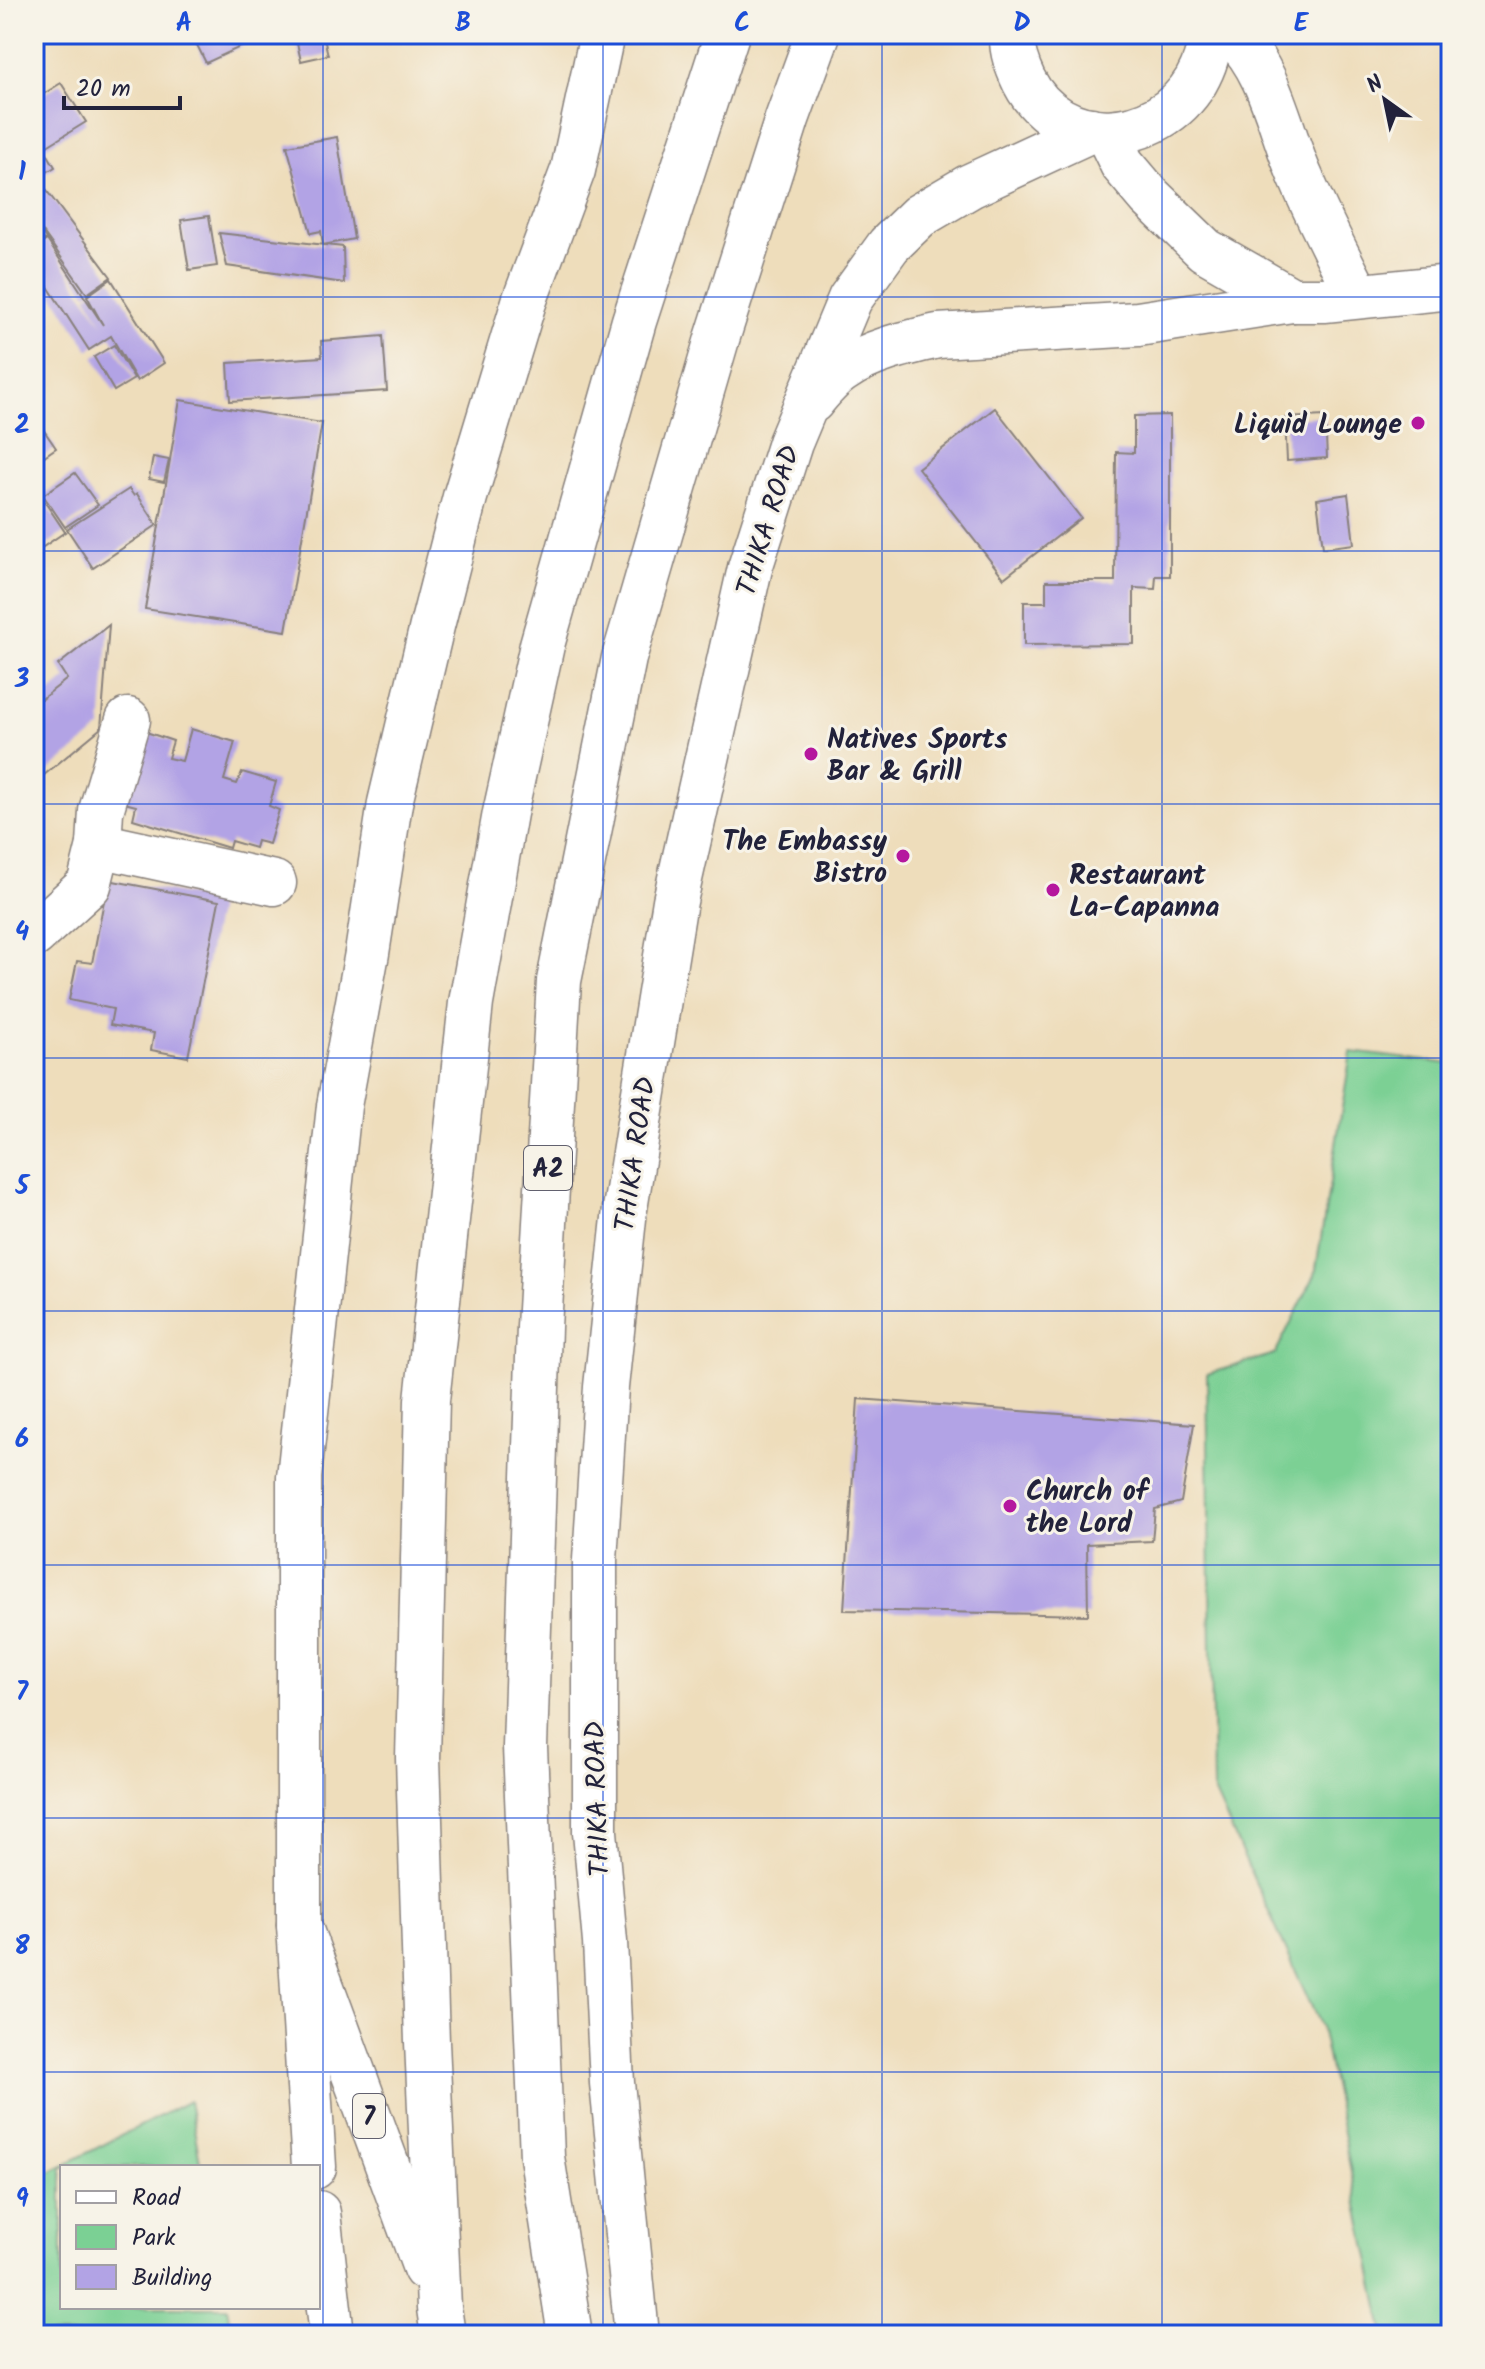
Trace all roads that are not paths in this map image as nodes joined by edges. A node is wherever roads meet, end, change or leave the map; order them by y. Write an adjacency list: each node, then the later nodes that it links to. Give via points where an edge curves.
1 (602, 34): 16 (main road, via 573,170 524,302 432,626 390,803 339,1106 299,1477)
2 (727, 34): 19 (main road, via 634,321 542,645 471,1003 427,1400 418,1758)
3 (818, 34): 21 (main road, A2, via 717,339 624,658 559,981 539,1327 525,1747 542,2157)
4 (1012, 34): 7 (main road, via 1017,66 1028,89 1066,122)
5 (1209, 34): 7 (main road, THIKA ROAD, via 1203,69 1165,116 1137,128)
6 (1232, 34): 9 (main road, via 1257,65 1301,179)
7 (1099, 132): 10 (main road, via 1150,197 1205,250); 11 (main road, THIKA ROAD, via 970,186 904,229 850,299)
8 (1451, 287): 9 (main road)
9 (1358, 296): 10 (main road)
10 (1292, 300): 11 (main road, via 1138,324 938,336 907,343 842,370)
11 (801, 413): 22 (main road, THIKA ROAD, via 750,568 675,901 625,1209 606,1387 594,1592 595,1832)
12 (128, 720): 13 (main road, via 101,811)
13 (99, 845): 14 (main road); 15 (main road, via 89,885)
14 (274, 883)
15 (34, 935)
16 (299, 1925): 17 (main road); 19 (main road, 7)
17 (314, 2165)
18 (320, 2230): 20 (main road)
19 (441, 2321)
20 (332, 2335)
21 (570, 2335)
22 (637, 2335)

